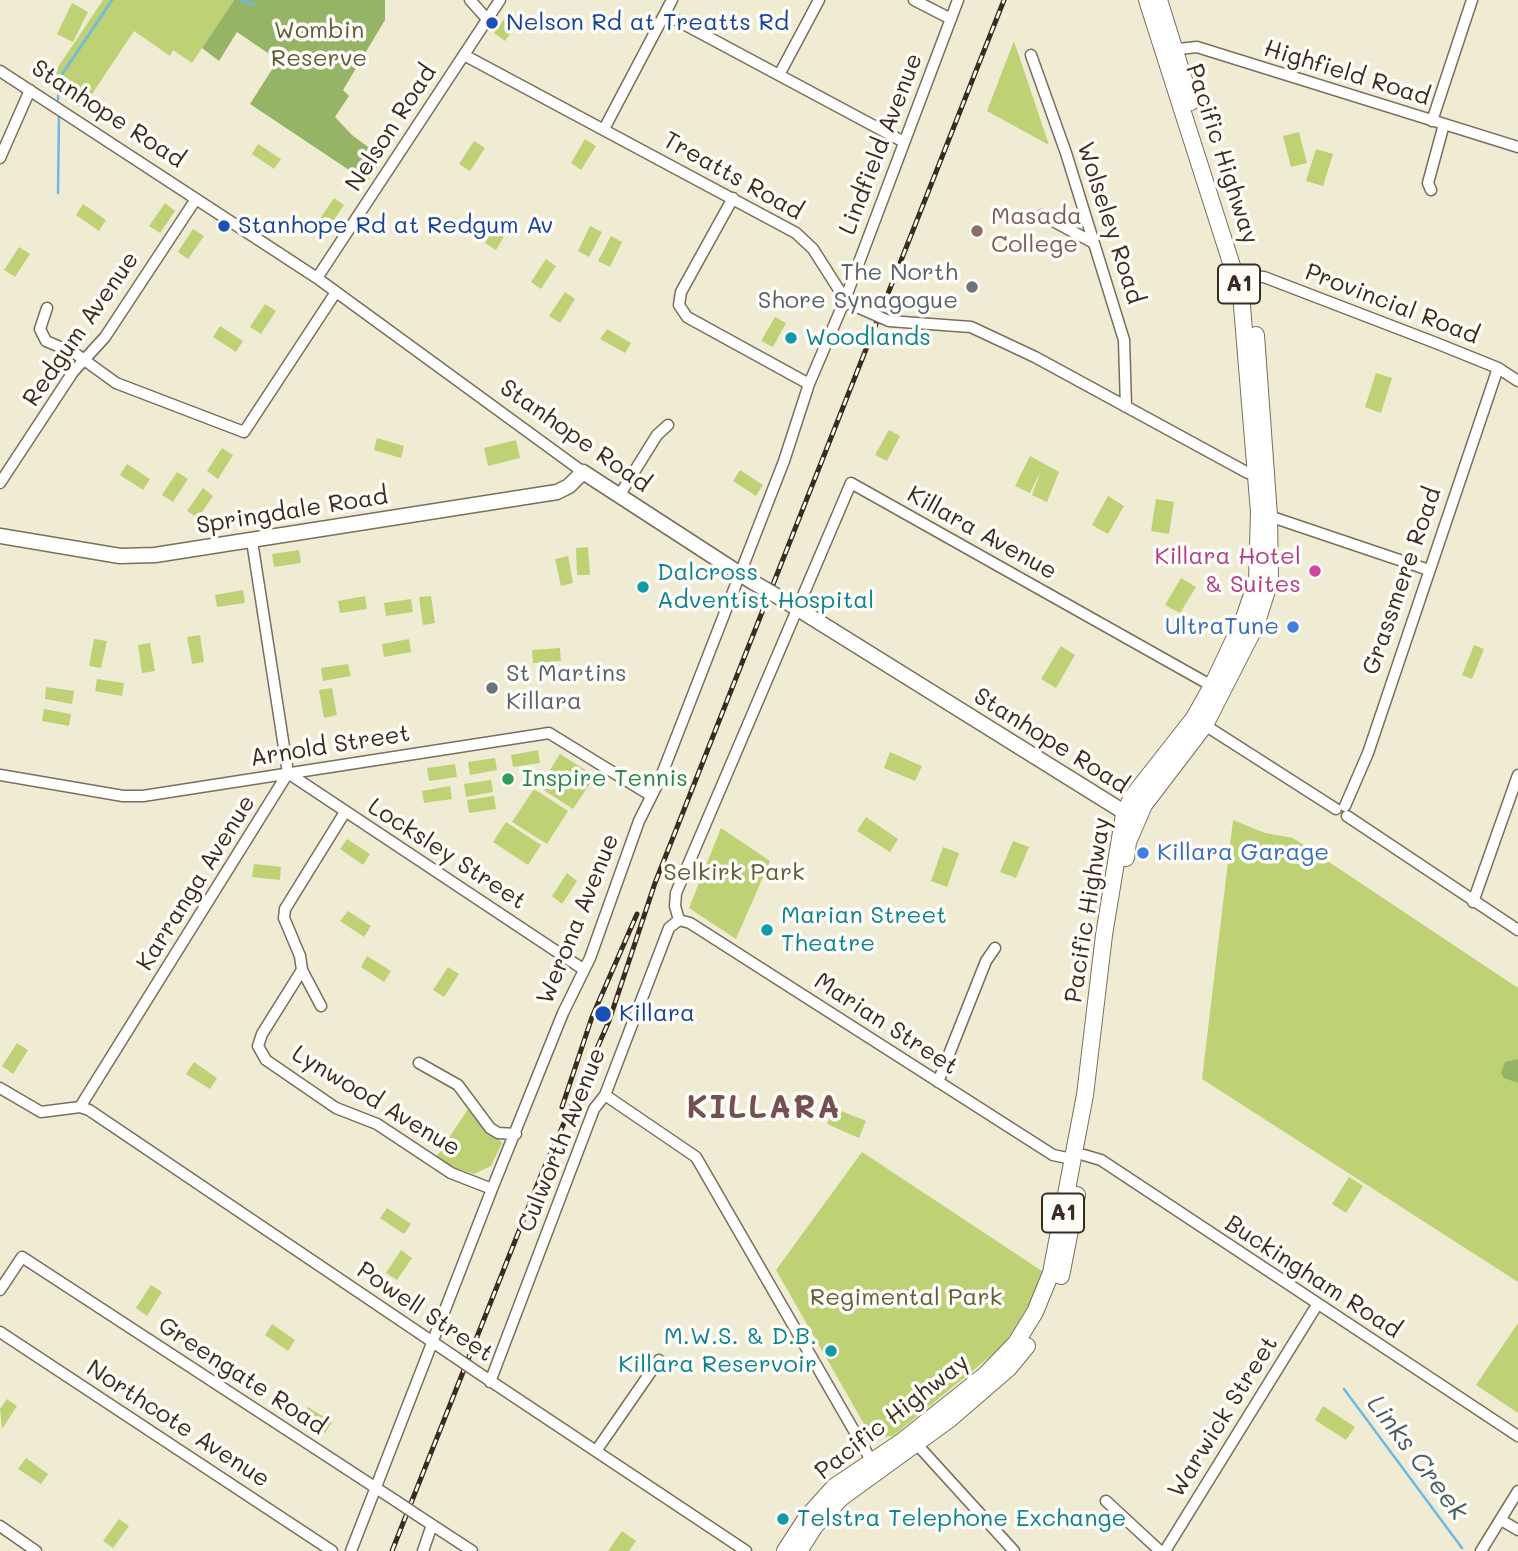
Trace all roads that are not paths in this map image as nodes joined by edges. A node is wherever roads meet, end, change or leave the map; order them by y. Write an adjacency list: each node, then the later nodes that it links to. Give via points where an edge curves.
1 (470, 0): 11 (street)
2 (500, 0): 11 (street, Nelson Road)
3 (672, 0): 10 (street)
4 (819, 0): 17 (street)
5 (915, 0): 12 (street)
6 (958, 0): 12 (street, Lindfield Avenue)
7 (1147, 0): 13 (highway, Pacific Highway / A1)
8 (1159, 0): 13 (highway, Pacific Highway / A1)
9 (1472, 0): 19 (street)
10 (665, 14): 17 (street); 21 (street)
11 (487, 19): 14 (street, Nelson Road)
12 (951, 19): 22 (street, Lindfield Avenue)
13 (1170, 50): 19 (street, Highfield Road, via 1197,47); 30 (highway, Pacific Highway / A1); 42 (highway, Pacific Highway / A1, via 1241,294)
14 (464, 55): 21 (street, Treatts Road); 31 (street, Nelson Road)
15 (1031, 55): 29 (street, Wolseley Road)
16 (0, 71): 18 (street, Stanhope Road)
17 (779, 75): 22 (street)
18 (30, 90): 24 (street); 27 (street, Stanhope Road)
19 (1432, 121): 20 (street, Highfield Road)
20 (1444, 124): 23 (street, Highfield Road); 25 (street, via 1428,183)
21 (604, 129): 26 (street, Treatts Road)
22 (904, 142): 33 (street, Lindfield Avenue)
23 (1518, 147)
24 (0, 158)
25 (1431, 190)
26 (733, 198): 33 (street, Treatts Road, via 796,233 813,249); 38 (street, via 681,292 679,305 687,317)
27 (195, 199): 31 (street, Stanhope Road); 35 (street, Redgum Avenue, via 105,337)
28 (1042, 215): 29 (street)
29 (1094, 243): 39 (street, Wolseley Road, via 1124,340)
30 (1247, 276): 36 (street, Provincial Road, via 1264,276); 42 (highway, Pacific Highway / A1, via 1261,380)
31 (317, 278): 32 (street, Stanhope Road)
32 (336, 292): 35 (street, via 244,432 116,383); 41 (street, Stanhope Road)
33 (844, 302): 38 (street, Werona Avenue); 39 (street, bridge, via 889,321 971,327)
34 (47, 308): 35 (street, via 40,330 43,337)
35 (84, 360): 43 (street, Redgum Avenue)
36 (1498, 368): 37 (street, Provincial Road); 48 (street, Grassmere Road)
37 (1518, 381)
38 (810, 384): 49 (street, Werona Avenue)
39 (1126, 407): 42 (street)
40 (668, 425): 44 (street)
41 (583, 472): 44 (main road, Stanhope Road); 47 (main road, Springdale Road, via 557,492)
42 (1260, 474): 45 (highway, Pacific Highway / A1); 51 (highway, Pacific Highway / A1, via 1257,580)
43 (0, 483)
44 (619, 496): 49 (main road, Stanhope Road)
45 (1269, 516): 48 (street); 52 (highway, Pacific Highway / A1, via 1270,581 1264,604)
46 (0, 536): 47 (main road, Springdale Road, via 120,556)
47 (252, 541): 53 (street)
48 (1429, 570): 57 (street, Grassmere Road, via 1368,753)
49 (746, 577): 50 (main road, Stanhope Road, bridge); 56 (street, Werona Avenue)
50 (797, 608): 51 (street, Killara Avenue, via 851,483); 59 (main road, Stanhope Road); 61 (street, via 676,893)
51 (1212, 687): 52 (highway, Pacific Highway / A1)
52 (1199, 721): 57 (street); 59 (highway, Pacific Highway / A1, via 1132,797)
53 (288, 773): 54 (street, Arnold Street, via 144,796); 56 (street, Arnold Street, via 549,733); 58 (street, Locksley Street); 71 (street, Karranga Avenue)
54 (0, 775)
55 (1518, 775): 60 (street)
56 (650, 795): 64 (street, Werona Avenue)
57 (1343, 810): 60 (street)
58 (345, 813): 64 (street, Locksley Street); 65 (street, via 285,909)
59 (1130, 816): 73 (highway, Pacific Highway / A1, via 1104,936)
60 (1473, 902): 62 (street)
61 (679, 920): 68 (street, Marian Street); 70 (street, Culworth Avenue, via 669,928)
62 (1518, 930)
63 (995, 948): 68 (street)
64 (583, 969): 72 (street, Werona Avenue)
65 (302, 970): 66 (street); 74 (street, Lynwood Avenue, via 260,1040 258,1046 266,1060 337,1108 377,1124 451,1172)
66 (321, 1006)
67 (419, 1063): 72 (street, via 458,1085 491,1128)
68 (938, 1082): 73 (street, Marian Street, via 1053,1155)
69 (0, 1088): 71 (street, via 41,1112)
70 (605, 1095): 80 (street, Culworth Avenue, via 594,1110); 84 (street, via 696,1157)
71 (80, 1107): 78 (street, Powell Street)
72 (516, 1134): 74 (street, Werona Avenue)
73 (1078, 1157): 76 (street, Buckingham Road, via 1101,1160); 82 (highway, Pacific Highway / A1, via 1051,1273 1028,1324 1000,1360)
74 (492, 1189): 78 (street, Werona Avenue)
75 (0, 1290): 85 (street, Greengate Road, via 22,1258)
76 (1317, 1305): 81 (street, Buckingham Road); 101 (street, Warwick Street)
77 (0, 1332): 93 (street, Northcote Avenue)
78 (433, 1342): 80 (street, Powell Street, bridge); 85 (street, Werona Avenue)
79 (659, 1360): 83 (street)
80 (490, 1381): 83 (street, Powell Street)
81 (1518, 1436)
82 (913, 1440): 84 (highway, Pacific Highway / A1); 100 (street)
83 (596, 1451): 97 (street, Powell Street)
84 (875, 1467): 98 (highway, Pacific Highway / A1, via 843,1480 819,1503); 99 (highway, Pacific Highway / A1, via 833,1505)
85 (375, 1487): 89 (street, Greengate Road, bridge); 94 (street, Werona Avenue)
86 (1518, 1491): 88 (street)
87 (1106, 1501): 101 (street)
88 (1501, 1520): 91 (street); 102 (street)
89 (432, 1525): 95 (street); 96 (street, Greengate Road)
90 (0, 1526): 92 (street)
91 (1518, 1530)
92 (36, 1551)
93 (332, 1551)
94 (351, 1551)
95 (423, 1551)
96 (472, 1551)
97 (746, 1551)
98 (785, 1551)
99 (799, 1551)
100 (1014, 1551)
101 (1163, 1551)
102 (1481, 1551)

